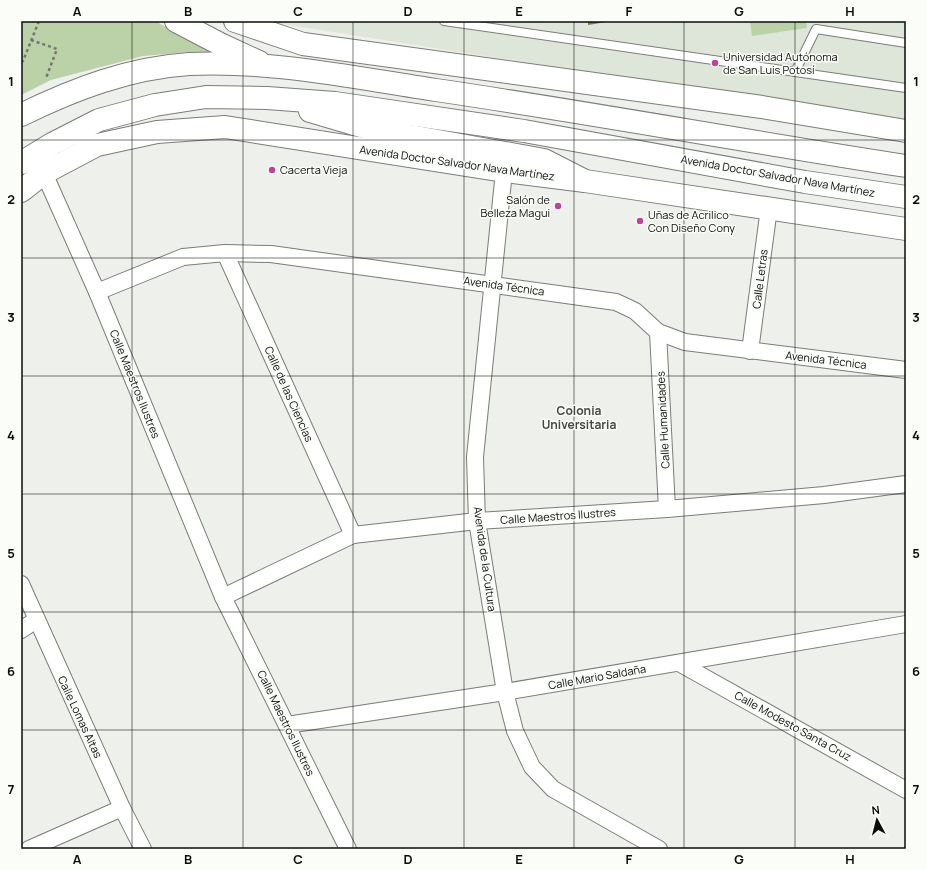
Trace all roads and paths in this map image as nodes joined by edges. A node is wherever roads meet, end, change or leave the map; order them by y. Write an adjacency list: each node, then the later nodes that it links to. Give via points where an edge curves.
1 (39, 21): 5 (path)
2 (176, 21): 8 (main road)
3 (234, 21): 14 (main road, via 303,44 762,107)
4 (444, 21): 9 (lane)
5 (31, 40): 7 (path, via 23,61); 10 (path, via 58,49)
6 (906, 42): 9 (lane, via 816,30)
7 (21, 60)
8 (267, 66): 13 (main road, via 188,64 138,72 85,85); 16 (main road, via 528,104)
9 (795, 72): 11 (lane)
10 (46, 78)
11 (906, 88)
12 (267, 98): 15 (main road, Avenida Doctor Salvador Nava Martínez, via 206,97 155,104 99,120); 19 (main road, via 371,129 544,160); 21 (main road, Avenida Doctor Salvador Nava Martínez, via 335,103 524,131 805,182)
13 (24, 113)
14 (906, 130)
15 (21, 163)
16 (906, 166)
17 (504, 171): 18 (main road, Avenida Doctor Salvador Nava Martínez, via 225,127 157,132 97,145); 19 (main road, Avenida Doctor Salvador Nava Martínez); 25 (street, Avenida de la Cultura)
18 (44, 173): 20 (main road, Avenida Doctor Salvador Nava Martínez); 26 (street, Calle Maestros Ilustres)
19 (585, 181): 22 (main road, Avenida Doctor Salvador Nava Martínez)
20 (21, 191)
21 (906, 197)
22 (769, 208): 23 (main road, Avenida Doctor Salvador Nava Martínez); 28 (street, Calle Letras)
23 (906, 229)
24 (225, 253): 25 (street, Avenida Técnica, via 271,254); 26 (street, Avenida Técnica, via 183,258); 33 (street, Calle de las Ciencias)
25 (492, 284): 27 (street, Avenida Técnica, via 616,302 635,311); 32 (street, Avenida de la Cultura, via 475,457)
26 (97, 292): 35 (street, Calle Maestros Ilustres)
27 (658, 332): 28 (street, Avenida Técnica, via 685,342); 31 (street, Calle Humanidades)
28 (750, 351): 29 (street, Avenida Técnica)
29 (906, 370)
30 (906, 484): 31 (street, Calle Maestros Ilustres, via 824,495)
31 (667, 509): 32 (street, Calle Maestros Ilustres)
32 (477, 521): 33 (street, Calle Maestros Ilustres); 40 (street, Avenida de la Cultura)
33 (353, 535): 35 (street, Calle Maestros Ilustres)
34 (21, 584): 36 (street, Calle Lomas Altas)
35 (223, 597): 41 (street, Calle Maestros Ilustres)
36 (36, 620): 38 (street); 43 (street, Calle Lomas Altas)
37 (906, 624): 39 (street, Calle Mario Saldaña)
38 (21, 630)
39 (679, 662): 40 (street, Calle Mario Saldaña); 42 (street, Calle Modesto Santa Cruz)
40 (505, 692): 41 (street, Calle Mario Saldaña); 47 (street, Avenida de la Cultura, via 516,731 532,767 553,790)
41 (287, 725): 46 (street, Calle Maestros Ilustres)
42 (906, 790)
43 (122, 808): 44 (street); 45 (street, Calle Lomas Altas)
44 (30, 849)
45 (143, 849)
46 (348, 849)
47 (659, 849)

